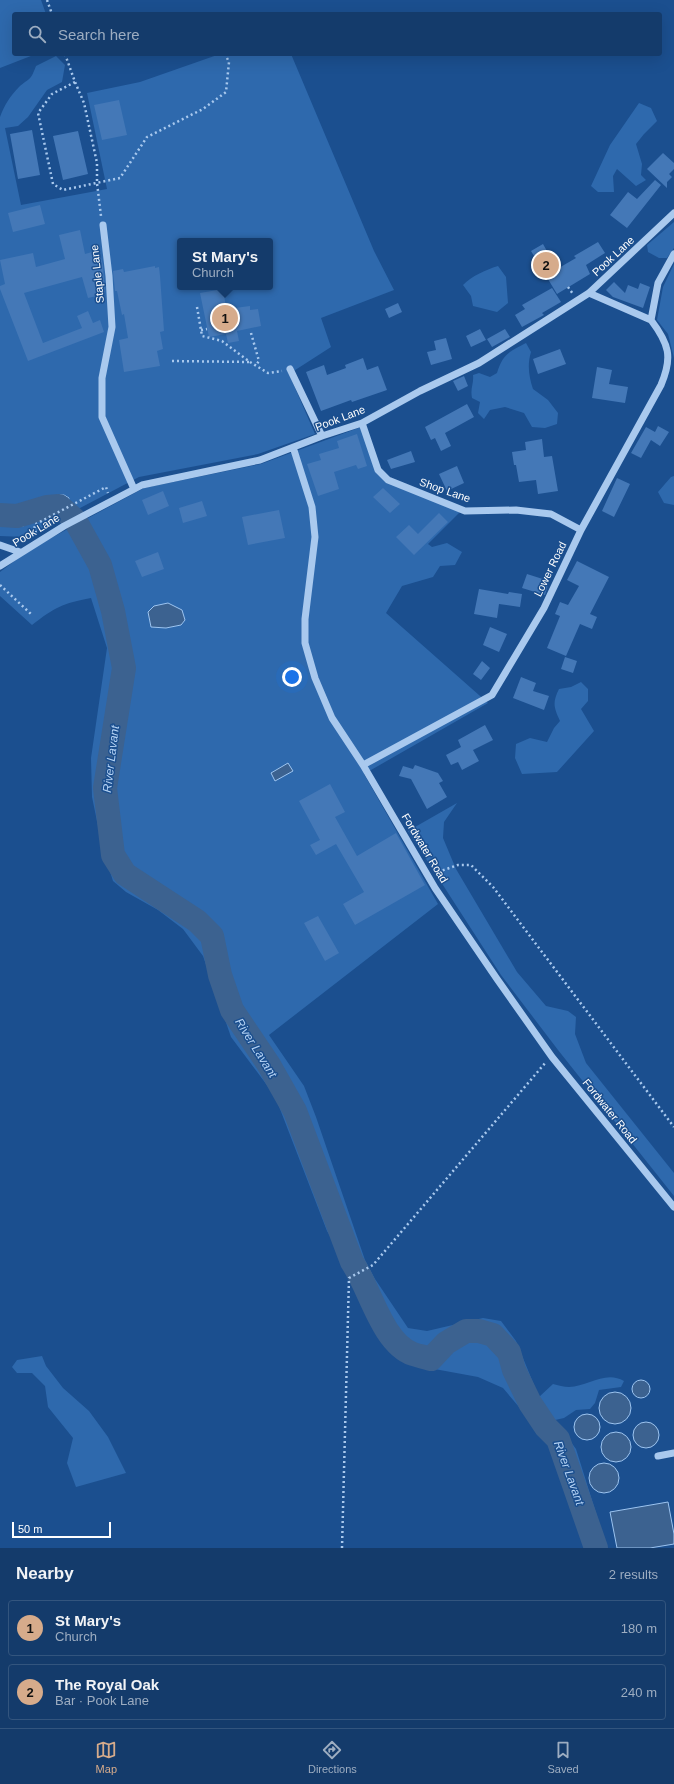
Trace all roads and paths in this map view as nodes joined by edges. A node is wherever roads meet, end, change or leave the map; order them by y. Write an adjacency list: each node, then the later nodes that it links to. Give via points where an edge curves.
1 (47, 0): 2 (path)
2 (51, 12)
3 (66, 56): 5 (path)
4 (226, 56): 6 (path, via 229,62 226,92 203,110 147,137 120,178)
5 (75, 82): 6 (path, via 84,103 98,163); 6 (path, via 52,94 38,113 53,184 63,190)
6 (97, 183): 8 (path)
7 (674, 213): 10 (street, Pook Lane)
8 (103, 225): 23 (street, Staple Lane, via 112,326 102,378 102,417)
9 (674, 254): 12 (street, via 658,283)
10 (589, 293): 12 (street); 20 (street, Pook Lane, via 479,363 420,390)
11 (197, 307): 14 (path)
12 (651, 320): 25 (street, Lower Road, via 662,335 668,350 668,370)
13 (207, 329): 14 (path)
14 (201, 330): 17 (path, via 202,336 222,341)
15 (251, 333): 18 (path, via 259,361)
16 (172, 361): 17 (path)
17 (250, 362): 18 (path)
18 (256, 365): 19 (path, via 268,373)
19 (290, 369): 21 (street)
20 (362, 423): 21 (street, Pook Lane); 25 (street, Shop Lane, via 378,470 388,480 465,511 516,510 551,514)
21 (322, 436): 22 (street, Pook Lane)
22 (293, 447): 23 (street, Pook Lane, via 260,460 142,485); 32 (street, Fordwater Road, via 312,507 315,537 305,620 305,644 315,678 332,718)
23 (134, 489): 24 (street, Pook Lane)
24 (112, 500): 26 (street, Pook Lane); 26 (path, via 106,487 34,525)
25 (581, 530): 32 (street, Lower Road, via 544,608 492,695)
26 (38, 541): 28 (street, Pook Lane)
27 (0, 545): 28 (street)
28 (20, 552): 29 (street, Pook Lane)
29 (0, 566)
30 (0, 585): 31 (path)
31 (31, 614)
32 (363, 765): 34 (street, Fordwater Road, via 435,888)
33 (438, 872): 35 (path, via 458,865 471,865 493,887)
34 (552, 1057): 36 (street, Fordwater Road); 39 (path, via 373,1265 349,1278)
35 (674, 1127)
36 (674, 1207)
37 (674, 1453): 38 (street)
38 (658, 1456)
39 (342, 1548)

